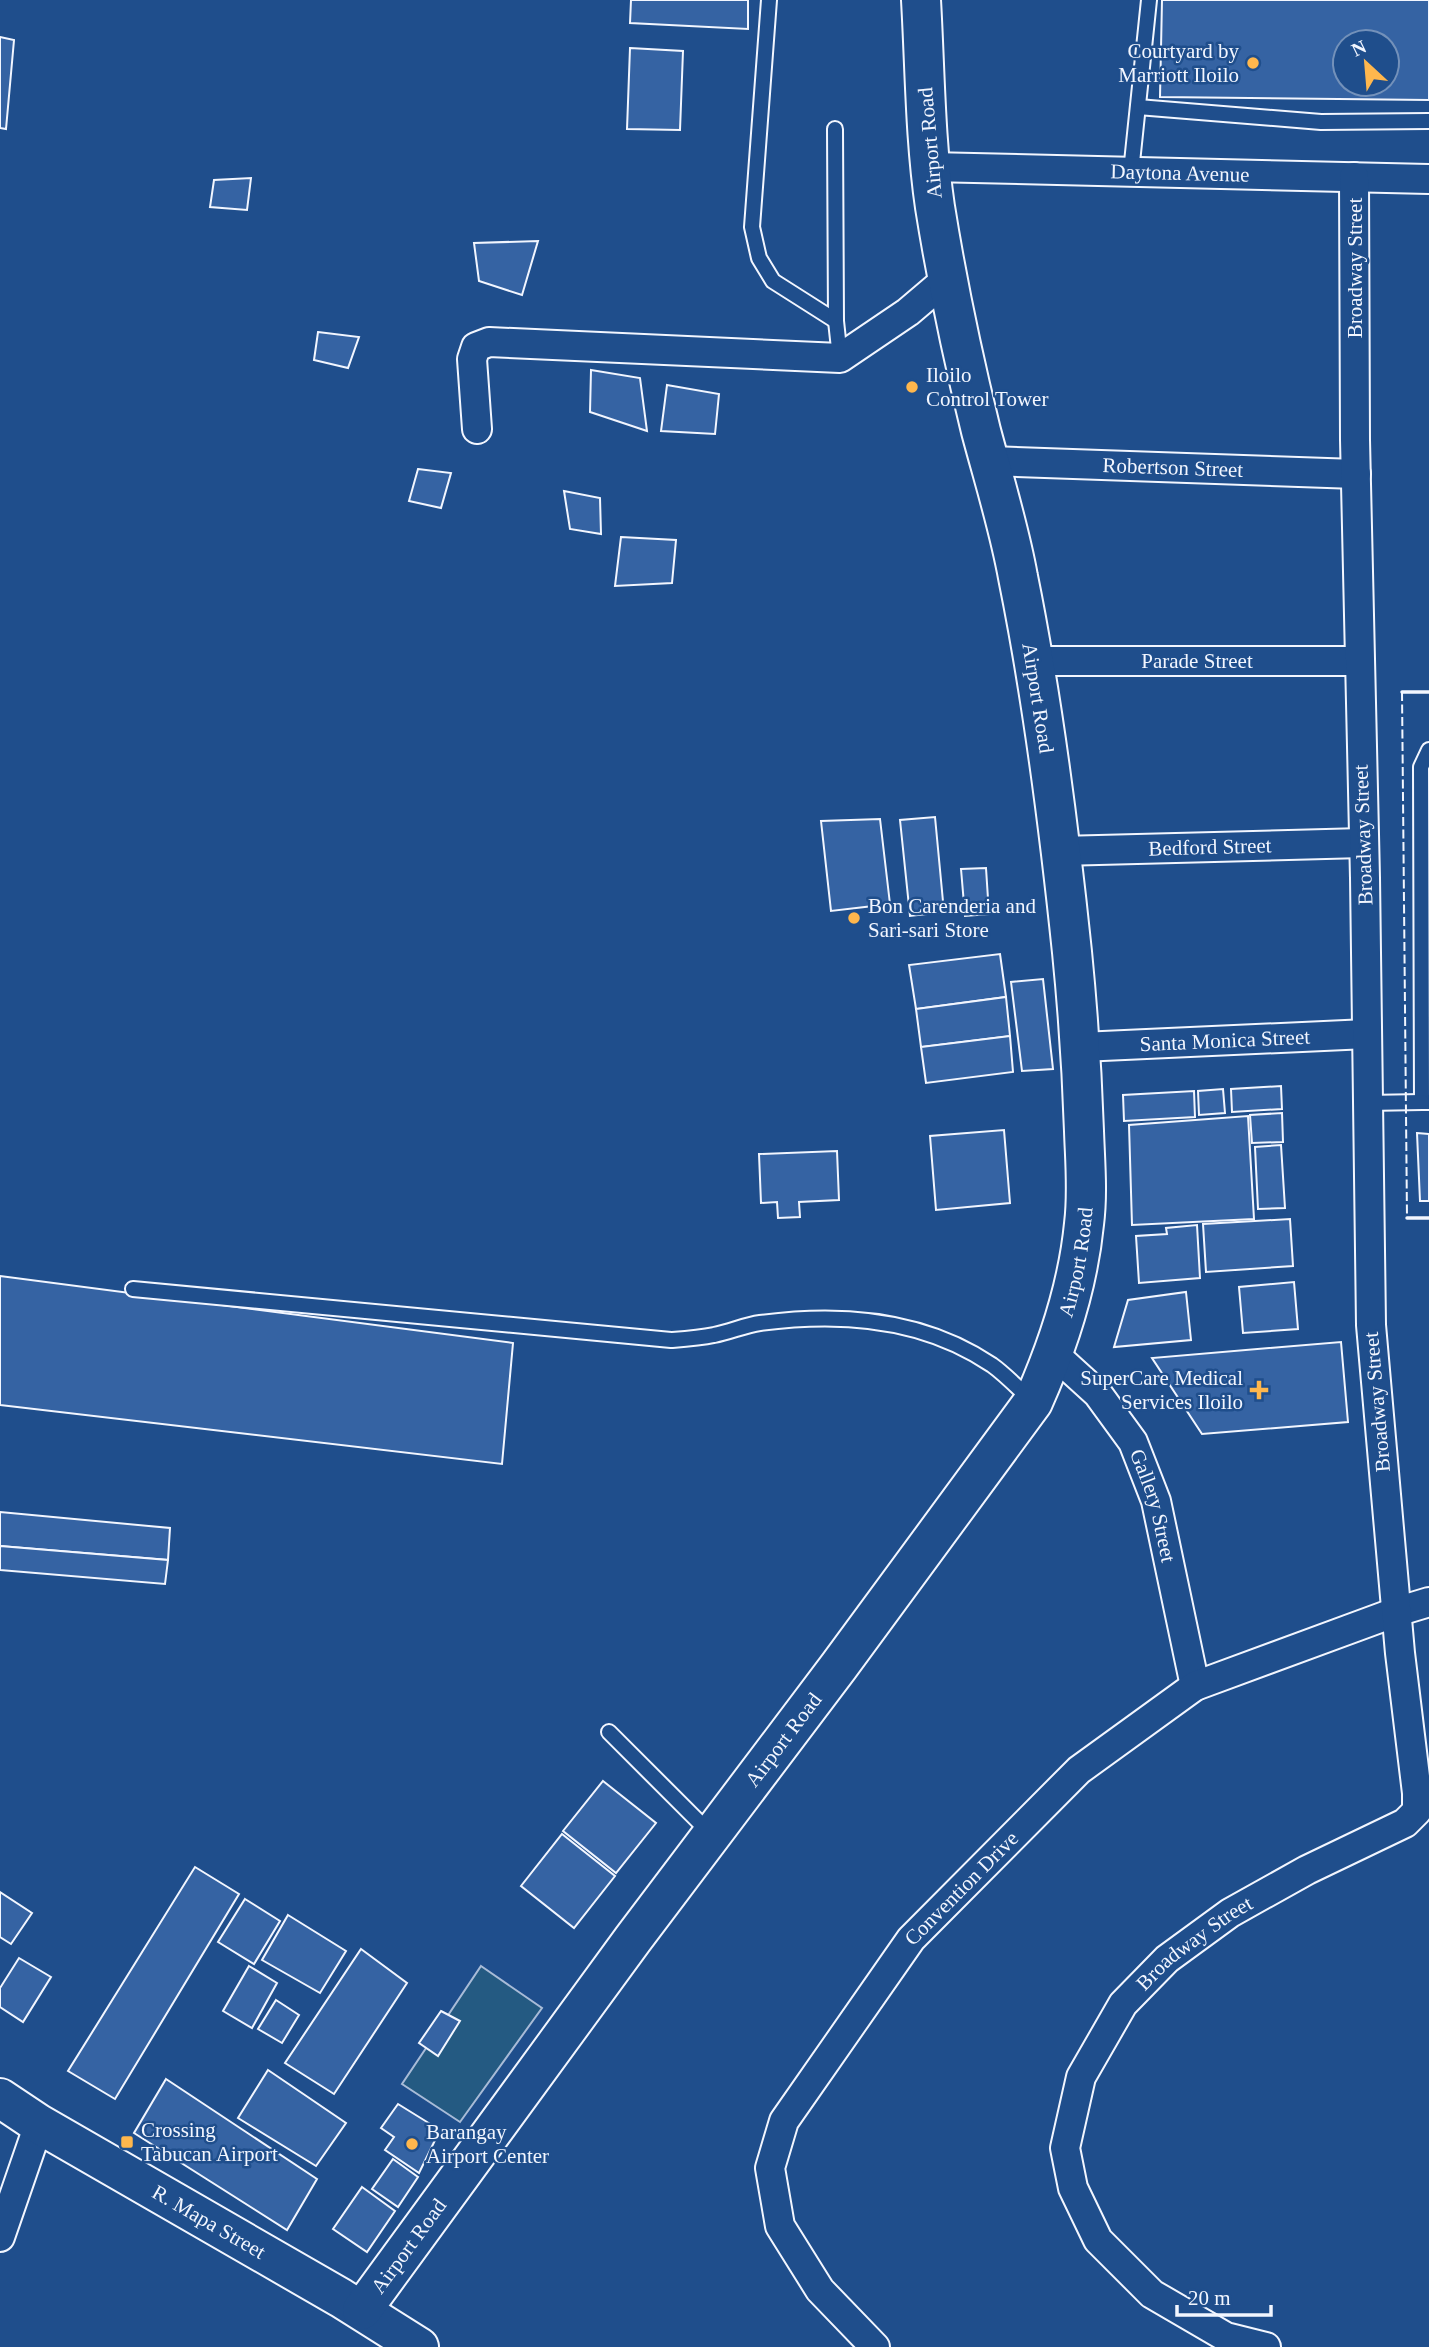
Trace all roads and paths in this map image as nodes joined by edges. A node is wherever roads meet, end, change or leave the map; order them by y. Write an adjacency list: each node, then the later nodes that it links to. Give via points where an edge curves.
1 (769, 0): 12 (lane, via 752,227 758,258 774,281)
2 (921, 0): 7 (street, Airport Road)
3 (1149, 0): 4 (lane)
4 (1138, 107): 5 (lane, via 1321,122); 8 (lane)
5 (1429, 121)
6 (835, 129): 12 (lane)
7 (930, 166): 8 (street, Daytona Avenue); 11 (street, Airport Road)
8 (1131, 172): 9 (street, Daytona Avenue)
9 (1354, 177): 10 (street, Daytona Avenue); 16 (street, Broadway Street)
10 (1429, 179)
11 (948, 278): 13 (street, via 908,312); 15 (street, Airport Road)
12 (836, 321): 13 (lane)
13 (840, 358): 14 (street, via 489,342 476,347 472,359)
14 (477, 429)
15 (991, 461): 16 (street, Robertson Street); 17 (street, Airport Road)
16 (1356, 474): 18 (street, Broadway Street)
17 (1034, 661): 18 (street, Parade Street); 21 (street, Airport Road)
18 (1359, 661): 20 (street, Broadway Street)
19 (1429, 750): 24 (lane, via 1421,767)
20 (1363, 843): 21 (street, Bedford Street); 22 (street, Broadway Street)
21 (1060, 851): 23 (street, Airport Road)
22 (1367, 1034): 23 (street, Santa Monica Street); 25 (street, Broadway Street)
23 (1081, 1047): 27 (street, Airport Road, via 1084,1223)
24 (1426, 1102): 25 (lane)
25 (1367, 1103): 30 (street, Broadway Street, via 1371,1325)
26 (133, 1289): 28 (lane, via 671,1340 810,1318 879,1321 962,1347 994,1367)
27 (1054, 1353): 28 (street, Airport Road); 31 (street, Gallery Street, via 1098,1394 1133,1442 1156,1501)
28 (1033, 1402): 33 (street, Airport Road)
29 (1429, 1602): 30 (street, Convention Drive)
30 (1396, 1612): 31 (street, Convention Drive); 40 (street, Broadway Street, via 1417,1811 1405,1823 1230,1913 1167,1959 1123,2004 1081,2077 1065,2148 1073,2188 1098,2240 1152,2294 1226,2337)
31 (1195, 1686): 39 (street, Convention Drive, via 1079,1770 911,1939 784,2121 770,2168 779,2225 820,2290)
32 (609, 1732): 33 (lane)
33 (712, 1835): 37 (street, Airport Road)
34 (0, 2098): 35 (street, R. Mapa Street)
35 (39, 2123): 36 (street); 37 (street, R. Mapa Street)
36 (0, 2237)
37 (362, 2310): 38 (street, R. Mapa Street)
38 (419, 2347)
39 (875, 2347)
40 (1266, 2347)

